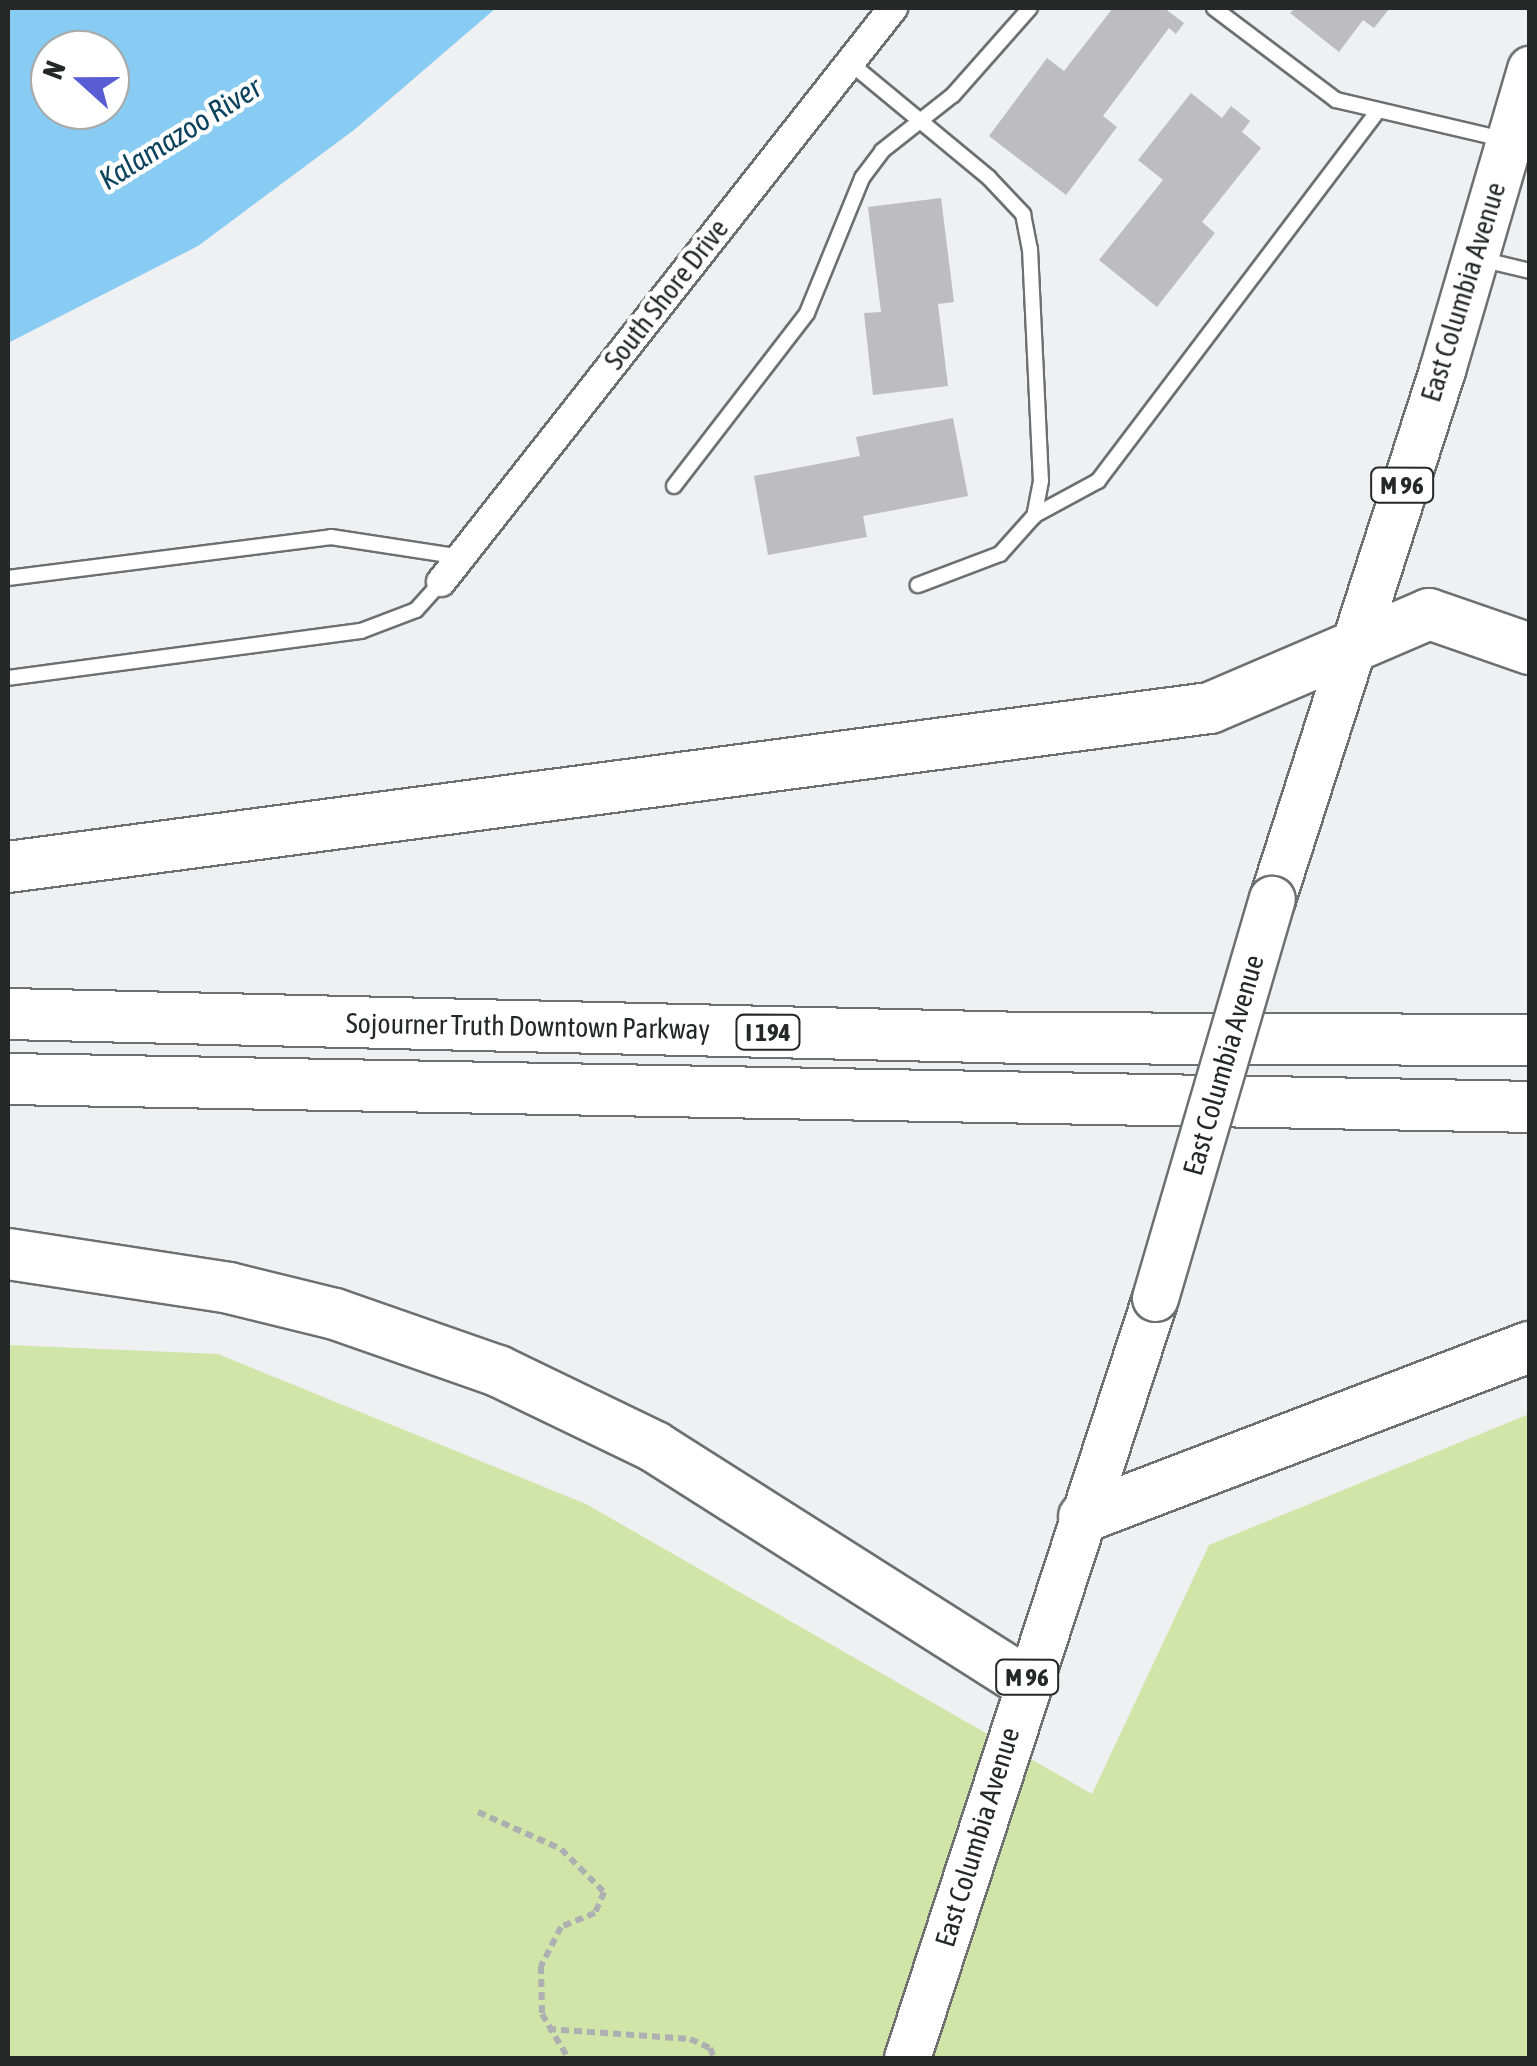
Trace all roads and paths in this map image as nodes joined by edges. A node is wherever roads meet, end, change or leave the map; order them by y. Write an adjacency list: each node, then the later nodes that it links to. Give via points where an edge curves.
1 (893, 8): 4 (street, South Shore Drive)
2 (1030, 8): 7 (lane, via 953,95)
3 (1214, 8): 6 (lane, via 1296,75 1336,100)
4 (849, 62): 7 (lane); 13 (street, South Shore Drive)
5 (1530, 69): 8 (main road, East Columbia Avenue / M 96)
6 (1376, 113): 8 (lane); 12 (lane, via 1098,481)
7 (916, 118): 11 (lane, via 862,178 808,313); 12 (lane, via 1023,214 1039,334 1041,481)
8 (1508, 140): 9 (main road, East Columbia Avenue / M 96)
9 (1474, 258): 10 (lane); 17 (main road, East Columbia Avenue / M 96)
10 (1530, 271)
11 (674, 486)
12 (1034, 516): 16 (lane, via 1000,554)
13 (461, 556): 14 (lane, via 332,537); 15 (street, South Shore Drive)
14 (8, 578)
15 (440, 582): 19 (lane, via 416,610 361,632)
16 (918, 585)
17 (1352, 642): 18 (highway, via 1429,614); 20 (highway, via 1210,708); 27 (main road, East Columbia Avenue / M 96, bridge)
18 (1530, 649)
19 (8, 678)
20 (8, 867)
21 (8, 1014): 22 (highway, Sojourner Truth Downtown Parkway / I 194, via 1024,1038)
22 (1530, 1040)
23 (8, 1079): 24 (highway)
24 (1530, 1107)
25 (8, 1254): 28 (highway, via 229,1288 335,1314 498,1371 655,1447)
26 (1530, 1347): 27 (highway)
27 (1084, 1517): 28 (main road, East Columbia Avenue / M 96)
28 (1026, 1682): 33 (main road, East Columbia Avenue / M 96)
29 (478, 1812): 30 (path, via 560,1849 604,1892 595,1914 561,1927 546,1952 540,1996)
30 (547, 2029): 31 (path); 32 (path, via 690,2039 710,2048)
31 (568, 2058)
32 (714, 2058)
33 (907, 2058)

